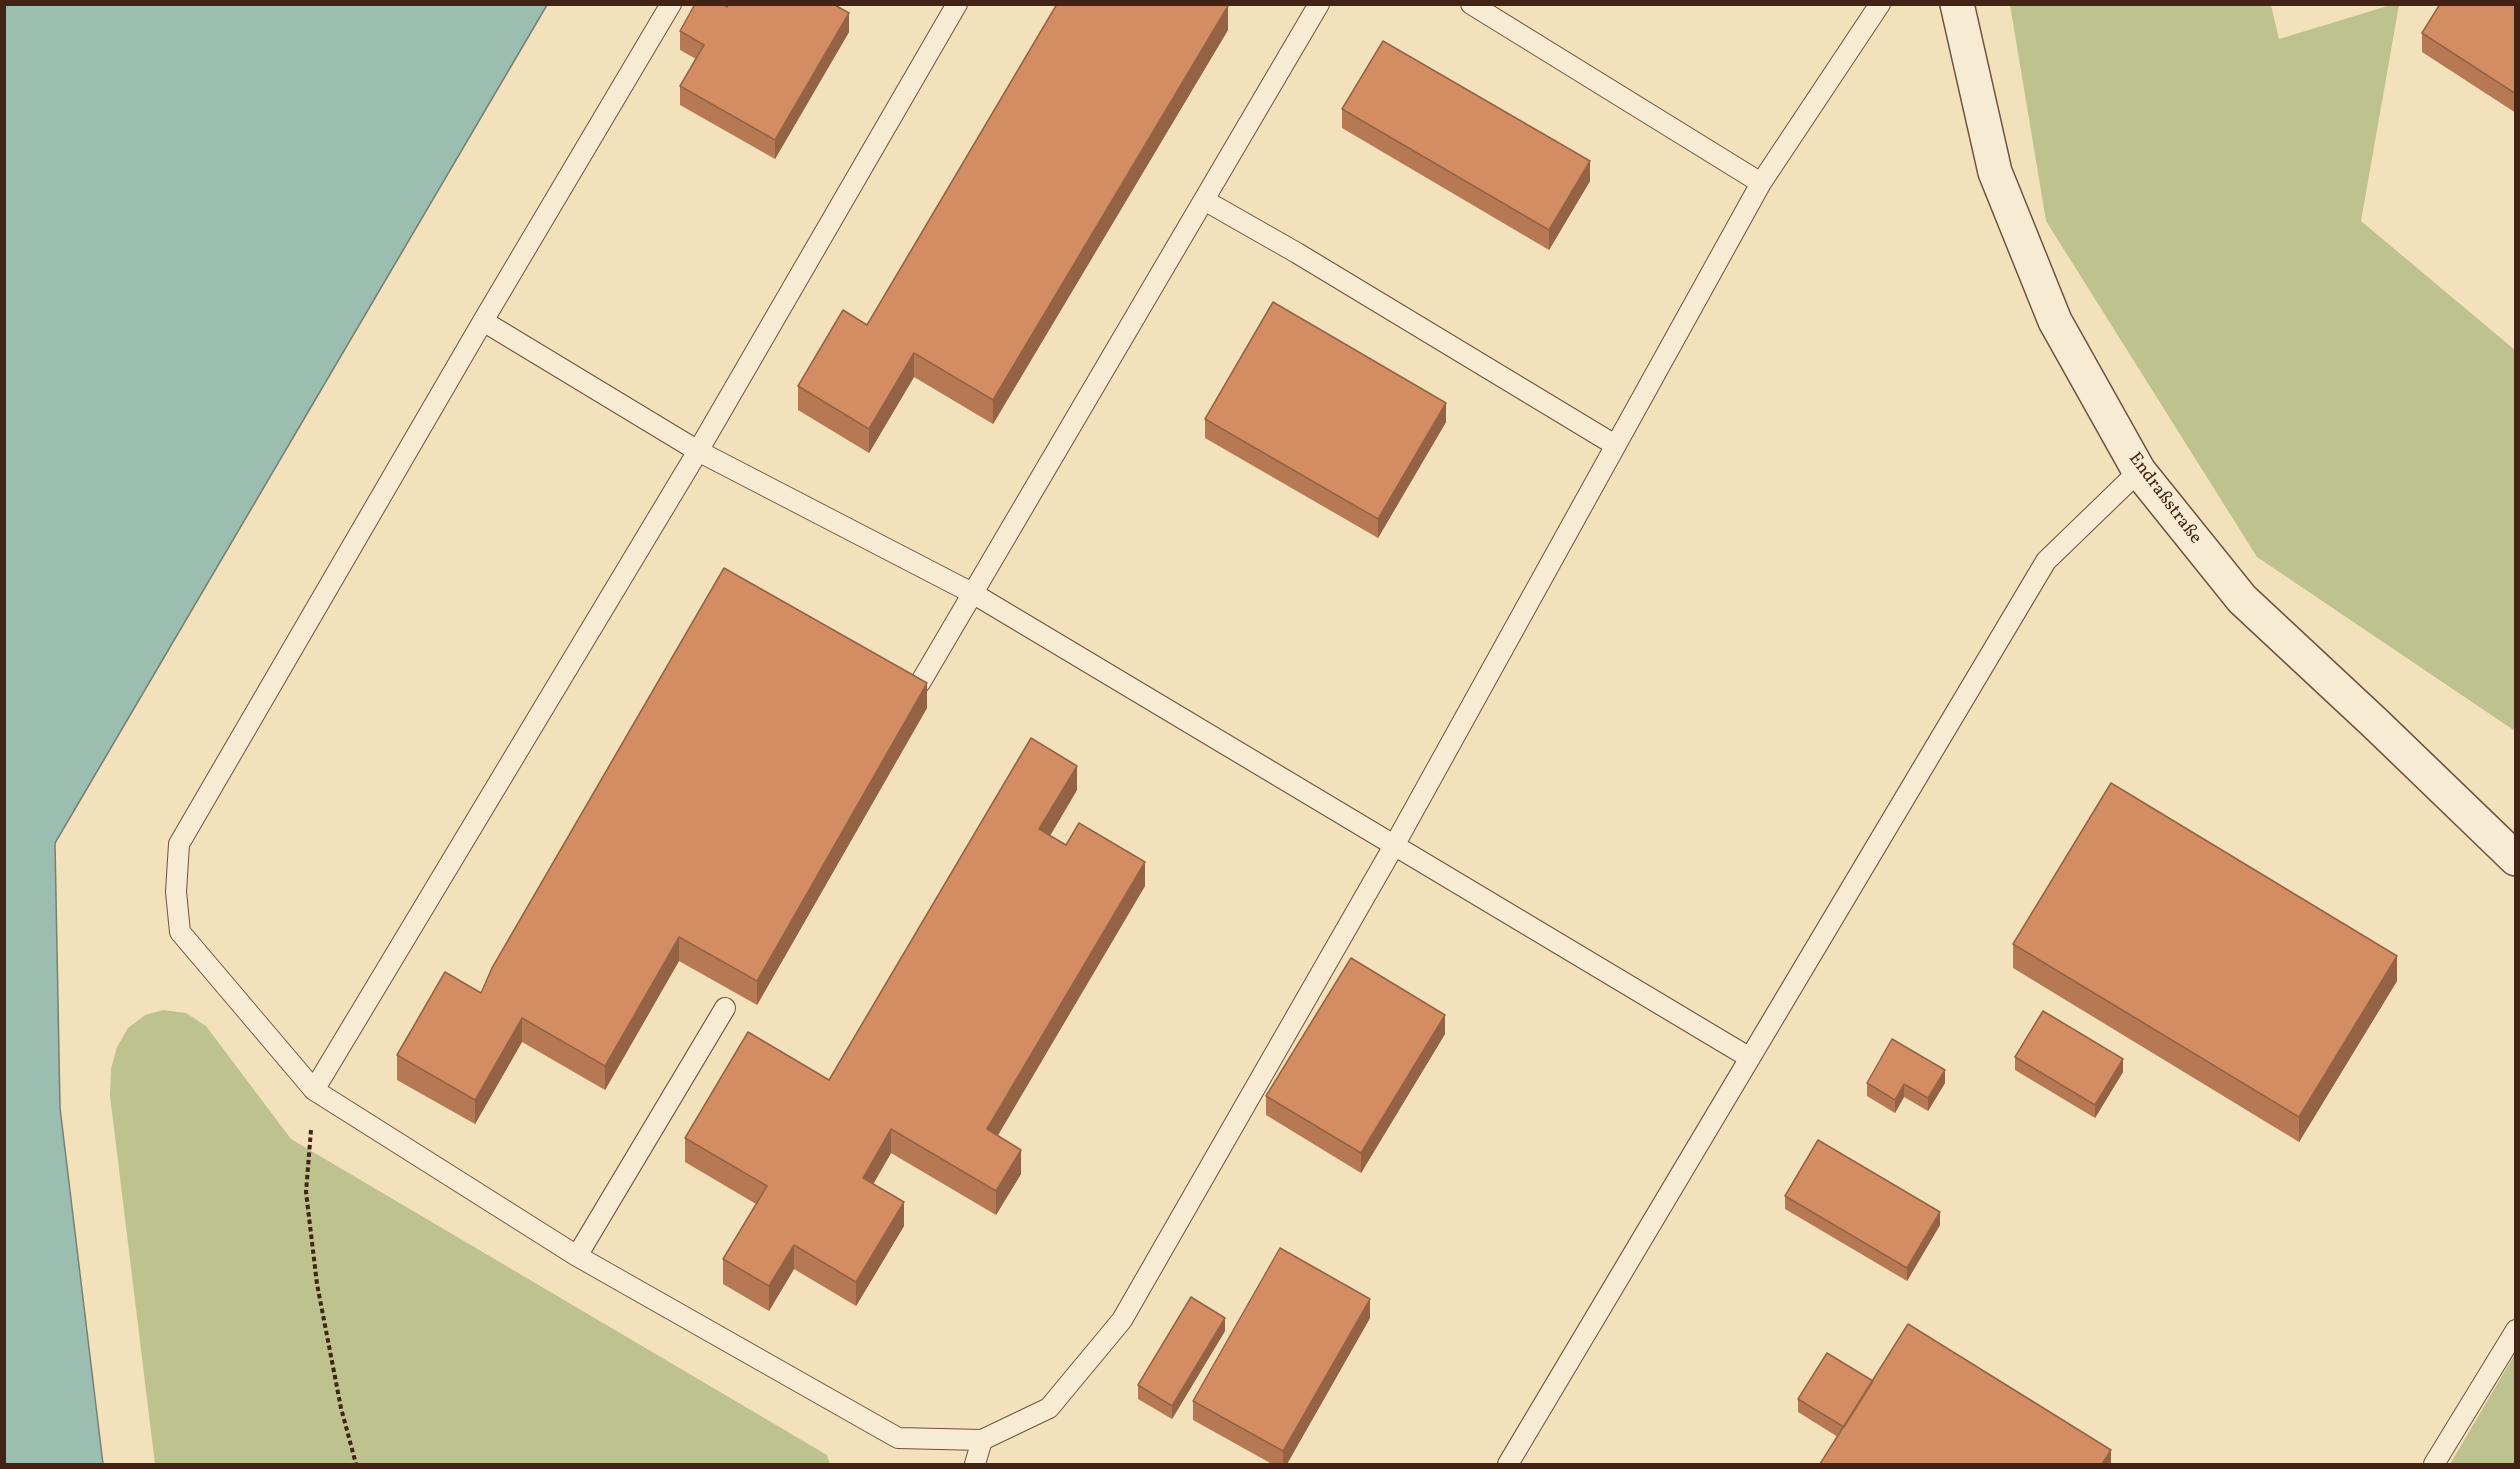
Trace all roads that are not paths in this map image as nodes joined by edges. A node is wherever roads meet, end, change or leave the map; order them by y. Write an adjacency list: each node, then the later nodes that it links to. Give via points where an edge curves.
1 (671, 4): 9 (lane)
2 (957, 4): 11 (lane)
3 (1319, 4): 8 (lane)
4 (1471, 4): 7 (lane)
5 (1880, 4): 7 (lane)
6 (1957, 4): 12 (street, Endraßstraße, via 1995,172 2055,321)
7 (1761, 183): 10 (lane)
8 (1204, 200): 10 (lane); 13 (lane)
9 (483, 321): 11 (lane); 19 (lane, via 179,844 176,892 180,932)
10 (1615, 445): 15 (lane)
11 (698, 451): 13 (lane); 19 (lane)
12 (2139, 471): 16 (street, Endraßstraße, via 2242,599); 18 (lane, via 2046,561)
13 (974, 594): 14 (lane); 15 (lane)
14 (920, 683)
15 (1395, 843): 18 (lane); 22 (lane, via 1122,1320 1049,1408)
16 (2516, 859)
17 (725, 1008): 20 (lane)
18 (1750, 1058): 24 (lane)
19 (314, 1090): 20 (lane)
20 (577, 1256): 22 (lane, via 898,1438)
21 (2516, 1330): 25 (lane)
22 (982, 1440): 23 (lane)
23 (975, 1464)
24 (1508, 1464)
25 (2434, 1464)

